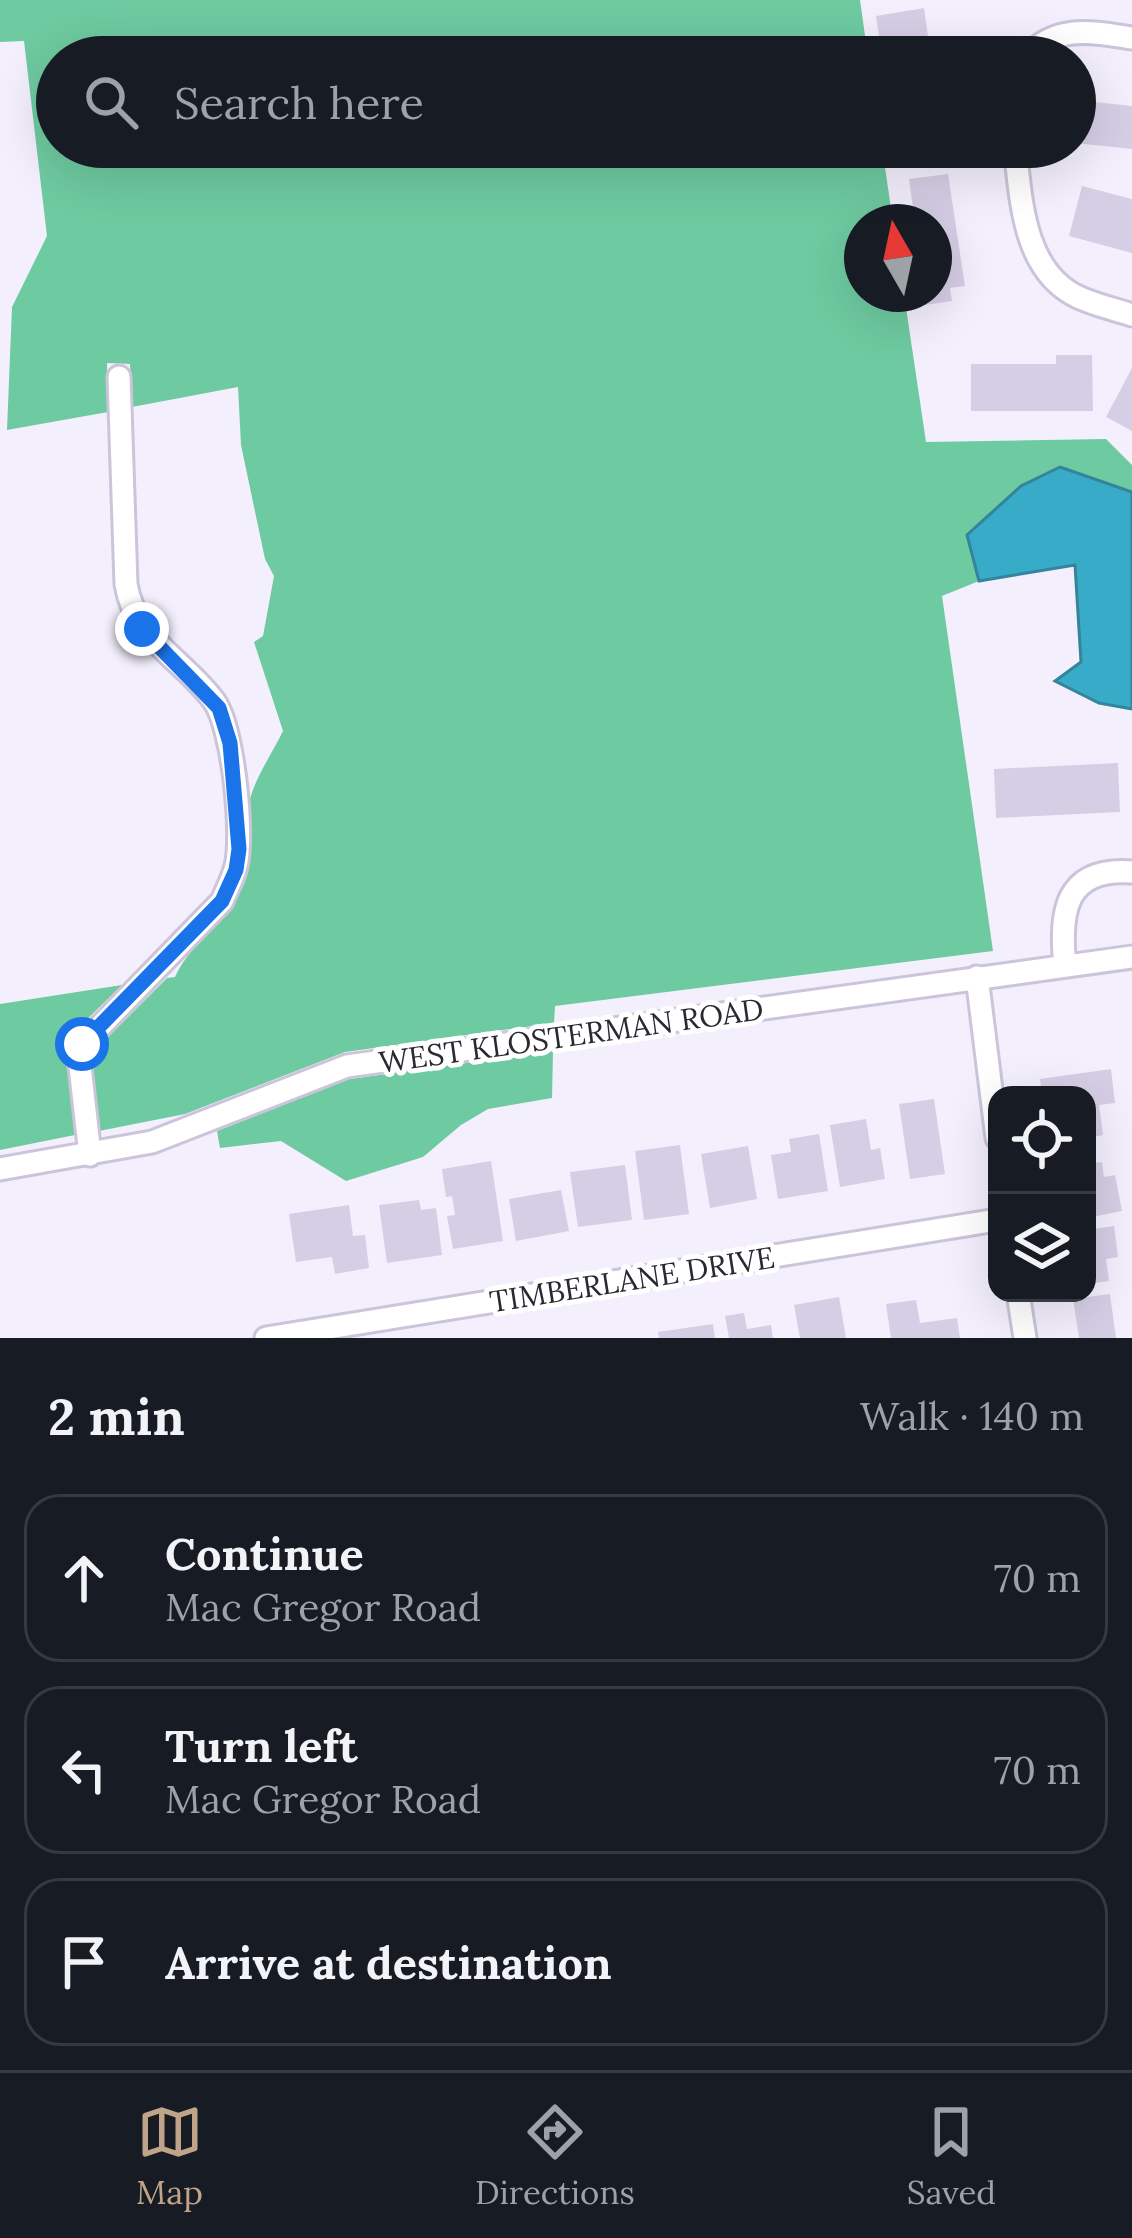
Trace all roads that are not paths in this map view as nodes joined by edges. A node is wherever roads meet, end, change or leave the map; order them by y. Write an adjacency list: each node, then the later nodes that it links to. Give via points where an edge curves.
1 (1057, 36): 2 (street, via 1079,30)
2 (1132, 38)
3 (1018, 168): 4 (street, via 1024,219 1043,263 1079,298)
4 (1132, 315)
5 (119, 377): 11 (street, via 131,608 149,638 219,708 239,849 222,901 78,1048)
6 (1132, 872): 8 (street, via 1103,872 1070,896 1062,918)
7 (1132, 957): 8 (street, WEST KLOSTERMAN ROAD)
8 (1065, 966): 9 (street, WEST KLOSTERMAN ROAD)
9 (977, 977): 10 (street); 11 (street, WEST KLOSTERMAN ROAD, via 347,1066 152,1142)
10 (991, 1086)
11 (90, 1155): 12 (street, WEST KLOSTERMAN ROAD)
12 (0, 1169)
13 (988, 1221): 15 (street, TIMBERLANE DRIVE)
14 (1019, 1302): 16 (street)
15 (266, 1338)
16 (1025, 1338)

